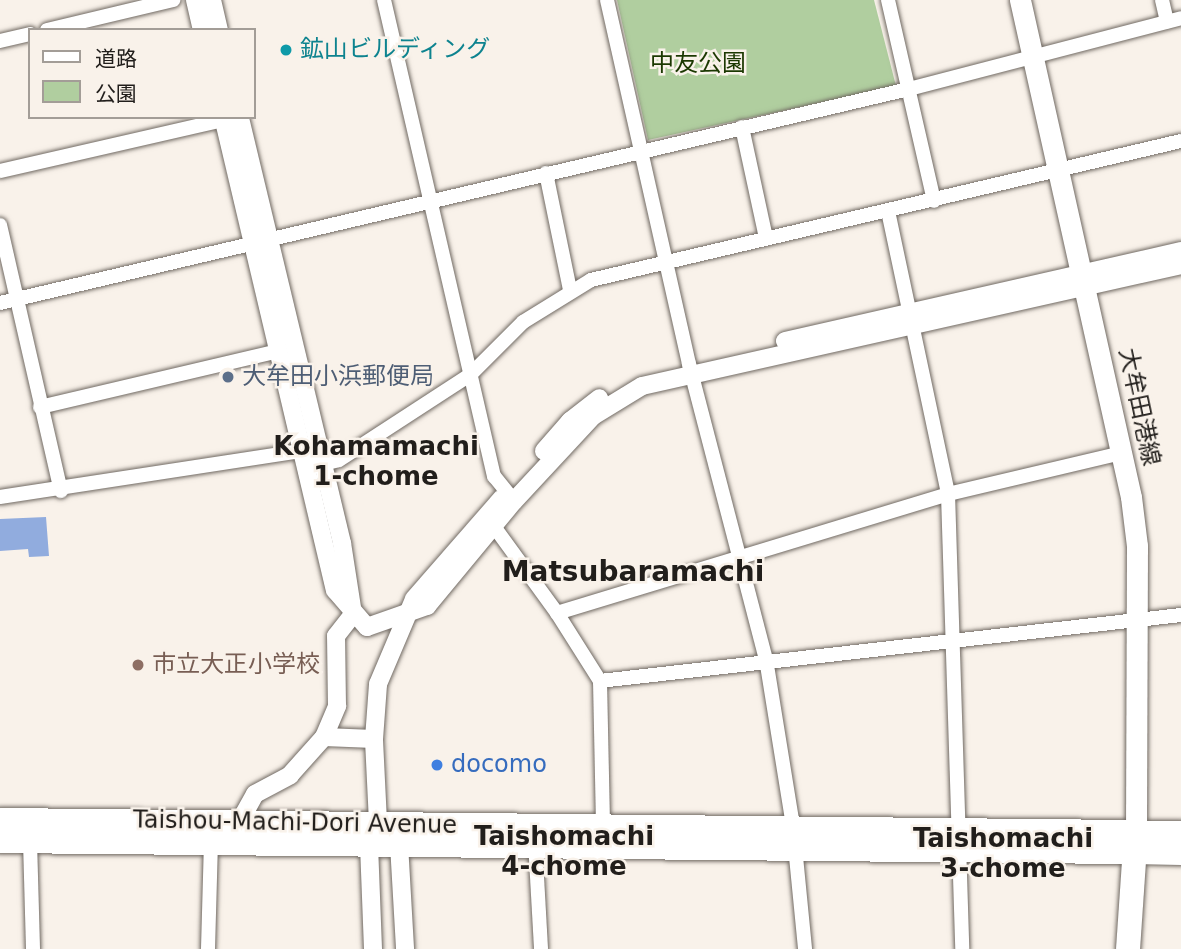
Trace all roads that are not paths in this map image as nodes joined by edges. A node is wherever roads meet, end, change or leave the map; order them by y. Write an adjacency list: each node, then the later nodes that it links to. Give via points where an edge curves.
1 (173, 0): 10 (street)
2 (195, 0): 11 (street)
3 (212, 0): 12 (street)
4 (384, 0): 25 (street)
5 (607, 0): 21 (street)
6 (888, 0): 16 (street)
7 (1020, 0): 15 (main road, 大牟田港線)
8 (1162, 0): 9 (street)
9 (1174, 19): 15 (street)
10 (55, 28)
11 (202, 28)
12 (219, 28)
13 (28, 34): 14 (street)
14 (0, 41)
15 (1032, 53): 16 (street); 24 (main road, 大牟田港線)
16 (909, 89): 19 (street); 26 (street)
17 (225, 119): 22 (street)
18 (229, 119): 30 (street)
19 (742, 127): 21 (street); 29 (street)
20 (1181, 141): 24 (street)
21 (642, 150): 23 (street); 32 (street)
22 (0, 171)
23 (546, 173): 25 (street); 35 (street)
24 (1059, 173): 26 (street); 34 (main road, 大牟田港線)
25 (432, 199): 30 (street); 41 (street)
26 (934, 201): 27 (street)
27 (888, 211): 29 (street); 38 (street)
28 (0, 225): 36 (street)
29 (766, 238): 32 (street)
30 (261, 242): 36 (street); 39 (street); 45 (street)
31 (1181, 251): 34 (street)
32 (666, 261): 35 (street, via 615,272); 40 (street)
33 (1181, 265): 34 (street)
34 (1085, 279): 38 (street); 44 (main road, 大牟田港線)
35 (570, 290): 41 (street, via 523,322)
36 (18, 299): 37 (street); 42 (street)
37 (0, 303)
38 (911, 318): 40 (street); 47 (street)
39 (278, 351): 42 (street); 43 (street)
40 (691, 369): 49 (street, via 615,399); 51 (street)
41 (470, 375): 45 (street, via 339,460); 49 (street, via 494,476)
42 (40, 407): 46 (street)
43 (301, 451): 45 (street); 46 (street); 53 (street, via 335,590)
44 (1122, 453): 47 (street); 56 (main road, 大牟田港線, via 1137,545)
45 (323, 464): 53 (street, via 352,589)
46 (61, 491): 48 (street)
47 (948, 494): 51 (street); 57 (street)
48 (0, 497)
49 (510, 498): 50 (street); 55 (street, via 414,599)
50 (493, 525): 52 (street); 55 (street, via 427,606)
51 (738, 556): 52 (street); 58 (street)
52 (558, 613): 59 (street)
53 (353, 614): 55 (street, via 367,627); 60 (street, via 336,636 337,706)
54 (1181, 615): 56 (street)
55 (407, 616): 61 (street, via 378,684)
56 (1138, 619): 57 (street); 72 (main road, 大牟田港線)
57 (952, 641): 58 (street); 69 (street)
58 (766, 659): 59 (street); 68 (street)
59 (600, 681): 63 (street)
60 (324, 737): 61 (street); 66 (street, via 290,775 255,794)
61 (374, 738): 65 (street)
62 (0, 820): 66 (highway, Taishou-Machi-Dori Avenue)
63 (603, 826): 67 (highway, Taishou-Machi-Dori Avenue); 68 (highway, Taishou-Machi-Dori Avenue)
64 (1181, 832): 72 (main road)
65 (373, 833): 66 (highway, Taishou-Machi-Dori Avenue); 67 (highway, Taishou-Machi-Dori Avenue); 73 (highway, Taishou-Machi-Dori Avenue); 77 (street)
66 (227, 836): 71 (highway, Taishou-Machi-Dori Avenue); 76 (street)
67 (535, 836): 68 (highway, Taishou-Machi-Dori Avenue); 73 (highway, Taishou-Machi-Dori Avenue); 79 (street)
68 (794, 838): 69 (highway, Taishou-Machi-Dori Avenue); 80 (street)
69 (961, 839): 72 (highway, Taishou-Machi-Dori Avenue); 81 (street)
70 (0, 841): 71 (highway, Taishou-Machi-Dori Avenue)
71 (30, 841): 75 (street)
72 (1135, 842): 74 (main road); 82 (highway)
73 (399, 844): 78 (street)
74 (1181, 853)
75 (33, 949)
76 (208, 949)
77 (373, 949)
78 (405, 949)
79 (541, 949)
80 (805, 949)
81 (962, 949)
82 (1128, 949)

